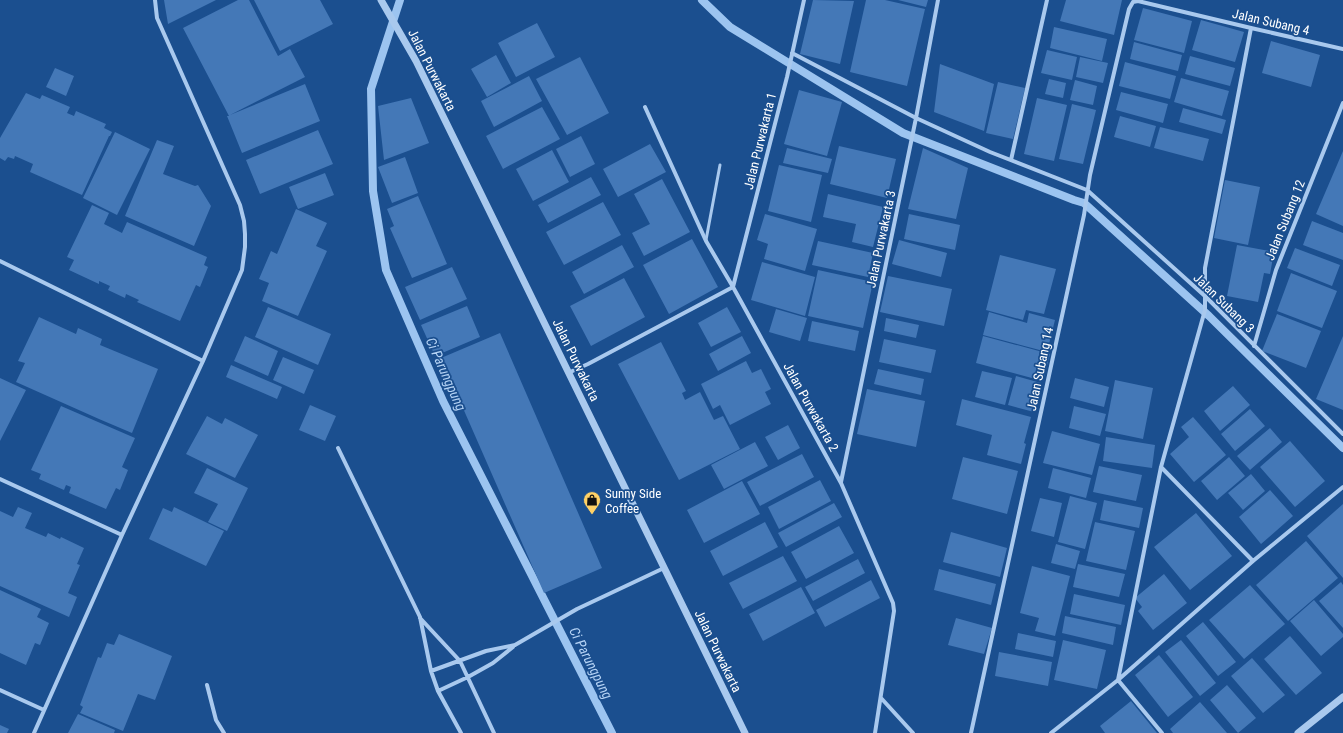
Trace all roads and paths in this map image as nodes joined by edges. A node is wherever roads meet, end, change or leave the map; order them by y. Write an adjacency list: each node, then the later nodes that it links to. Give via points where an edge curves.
1 (155, 0): 21 (street, via 157,18 240,205 244,221 245,247 242,270)
2 (381, 0): 22 (street, Jalan Purwakarta, via 416,62)
3 (804, 0): 9 (street, Jalan Purwakarta 1)
4 (938, 0): 12 (street, Jalan Purwakarta 3)
5 (1047, 0): 13 (street)
6 (1129, 9): 7 (street, Jalan Subang 4, via 1133,2 1138,1); 15 (street, Jalan Subang 14)
7 (1251, 28): 8 (street, Jalan Subang 4); 19 (street, via 1205,268)
8 (1343, 49)
9 (791, 56): 12 (street); 18 (street, Jalan Purwakarta 1)
10 (1343, 103): 20 (street, Jalan Subang 12, via 1276,270)
11 (645, 107): 16 (street, Jalan Purwakarta 2)
12 (916, 118): 13 (street); 27 (street, Jalan Purwakarta 3)
13 (1011, 160): 15 (street)
14 (720, 165): 16 (lane)
15 (1087, 190): 19 (street, Jalan Subang 3); 51 (street, Jalan Subang 14, via 1084,215)
16 (706, 241): 18 (street, Jalan Purwakarta 2)
17 (0, 261): 21 (street)
18 (733, 287): 22 (street); 27 (street, Jalan Purwakarta 2)
19 (1206, 297): 20 (street, Jalan Subang 3); 25 (street, via 1202,324)
20 (1254, 346): 23 (street, Jalan Subang 3)
21 (203, 361): 29 (street)
22 (568, 373): 31 (street, Jalan Purwakarta)
23 (1343, 434)
24 (338, 448): 32 (street)
25 (1161, 467): 30 (street); 37 (street)
26 (0, 479): 29 (street)
27 (841, 483): 42 (street, Jalan Purwakarta 2, via 894,607)
28 (1343, 487): 30 (street)
29 (122, 535): 43 (street)
30 (1253, 561): 37 (street)
31 (664, 568): 33 (street, via 577,609); 48 (street, Jalan Purwakarta)
32 (420, 617): 34 (street); 35 (street)
33 (515, 645): 34 (street, via 486,651); 36 (street, via 493,663)
34 (460, 661): 35 (street); 36 (street)
35 (431, 671): 40 (street)
36 (468, 677): 40 (street); 47 (street)
37 (1118, 680): 52 (street); 53 (street)
38 (207, 685): 45 (street, via 216,720)
39 (0, 690): 43 (street)
40 (438, 691): 46 (street)
41 (1343, 697): 54 (street)
42 (881, 698): 49 (street, Jalan Purwakarta 2); 50 (street)
43 (44, 710): 44 (street)
44 (34, 733)
45 (224, 733)
46 (461, 733)
47 (494, 733)
48 (745, 733)
49 (876, 733)
50 (913, 733)
51 (971, 733)
52 (1051, 733)
53 (1162, 733)
54 (1298, 733)

